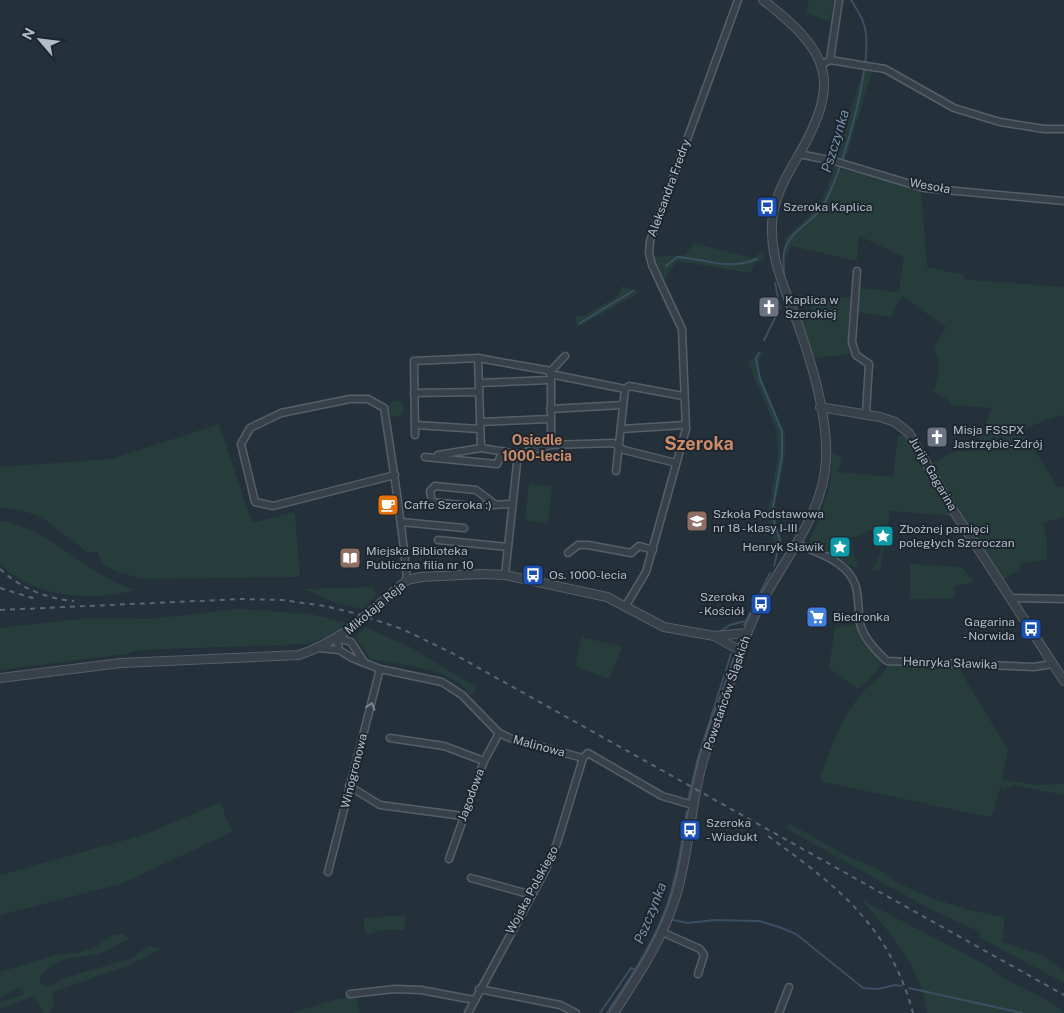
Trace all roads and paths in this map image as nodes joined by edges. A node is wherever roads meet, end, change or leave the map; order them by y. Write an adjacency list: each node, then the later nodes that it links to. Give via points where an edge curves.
1 (738, 0): 17 (street, Aleksandra Fredry, via 650,241 652,265 682,329)
2 (763, 0): 5 (street, Powstańców Śląskich, via 803,33)
3 (839, 0): 4 (street)
4 (830, 60): 5 (street); 6 (street, via 886,70 954,108 1000,122)
5 (821, 64): 7 (street, Powstańców Śląskich, via 824,96 821,112)
6 (1064, 129)
7 (799, 154): 8 (street, Wesoła, via 924,188); 19 (street, Powstańców Śląskich, via 776,201 772,232 778,273 802,336)
8 (1064, 201)
9 (857, 271): 21 (street, via 852,342 856,355 869,364)
10 (565, 356): 12 (street)
11 (478, 358): 12 (street); 13 (street); 16 (street, via 414,361)
12 (550, 375): 13 (street); 14 (street); 20 (street)
13 (479, 383): 15 (street)
14 (625, 389): 17 (street, via 629,386); 18 (street)
15 (479, 392): 16 (street); 25 (street)
16 (414, 393): 23 (street)
17 (683, 396): 24 (street, Aleksandra Fredry)
18 (623, 405): 20 (street); 26 (street)
19 (820, 407): 21 (street, Jurija Gagarina); 41 (street, Powstańców Śląskich, via 826,441 825,471 813,511)
20 (550, 409): 22 (street)
21 (866, 413): 47 (street, Jurija Gagarina, via 889,419 909,433)
22 (550, 419): 25 (street); 28 (street)
23 (415, 425): 25 (street); 27 (street)
24 (686, 425): 26 (street); 33 (street, Aleksandra Fredry)
25 (480, 426): 30 (street)
26 (620, 429): 29 (street)
27 (415, 435)
28 (551, 445): 29 (street, via 613,443); 32 (street)
29 (618, 447): 33 (street); 34 (street)
30 (481, 448): 31 (street); 31 (street, via 425,457 497,464)
31 (502, 452): 32 (street)
32 (518, 454): 36 (street)
33 (676, 463): 43 (street, Aleksandra Fredry)
34 (616, 471)
35 (394, 474): 35 (street, via 384,408 368,399 350,399 272,416 250,428 241,444 255,502 273,506); 38 (street)
36 (512, 504): 37 (street); 42 (street)
37 (496, 505): 37 (street, via 432,502 430,491 441,485 476,490)
38 (402, 522): 39 (street); 46 (street)
39 (464, 528)
40 (438, 540): 42 (street)
41 (797, 544): 51 (street, Powstańców Śląskich, via 766,594); 59 (street, Henryka Sławika, via 844,568 859,591 860,624 879,654 887,660)
42 (508, 547): 45 (street)
43 (653, 550): 44 (street, via 639,546 631,553 578,545); 49 (street, Aleksandra Fredry, via 646,572)
44 (568, 553)
45 (505, 575): 46 (street, Mikołaja Reja); 49 (street, Mikołaja Reja, via 585,590)
46 (407, 580): 50 (street, Mikołaja Reja)
47 (1011, 598): 48 (street); 59 (street, Jurija Gagarina)
48 (1064, 599)
49 (626, 607): 52 (street, Mikołaja Reja, via 664,627)
50 (351, 629): 53 (street, Mikołaja Reja); 54 (street)
51 (748, 633): 52 (street, Mikołaja Reja); 57 (street, Powstańców Śląskich)
52 (714, 636): 57 (street, Mikołaja Reja)
53 (337, 638): 54 (street); 55 (street, Mikołaja Reja); 56 (street)
54 (351, 642): 58 (street)
55 (319, 648): 56 (street, Malinowa); 61 (street, Mikołaja Reja, via 299,655 121,663)
56 (339, 650): 58 (street, Malinowa)
57 (741, 651): 68 (street, Powstańców Śląskich, via 713,731)
58 (364, 662): 60 (street, Malinowa)
59 (1052, 664): 62 (street, Jurija Gagarina)
60 (380, 669): 63 (street, Malinowa, via 449,685); 67 (street, Winogronowa, one-way to 60)
61 (0, 678)
62 (1064, 681)
63 (499, 733): 65 (street, Malinowa); 66 (street, Jagodowa)
64 (390, 738): 66 (street, via 444,746)
65 (584, 758): 68 (street, Malinowa, via 588,753 662,796); 73 (street, Wojska Polskiego, via 557,843)
66 (484, 761): 69 (street, Jagodowa)
67 (349, 786): 69 (street, via 380,805); 71 (street, Winogronowa)
68 (693, 805): 74 (street, Powstańców Śląskich, via 683,871)
69 (463, 816): 70 (street, Jagodowa)
70 (449, 859)
71 (328, 872)
72 (471, 878): 73 (street)
73 (532, 895): 77 (street, Wojska Polskiego)
74 (662, 932): 75 (street, via 700,949 704,955); 82 (street, Powstańców Śląskich)
75 (698, 974)
76 (789, 987): 83 (street)
77 (479, 989): 79 (street, Wojska Polskiego); 81 (street, via 560,1005)
78 (350, 994): 79 (street, via 420,990)
79 (474, 1000): 80 (street, Wojska Polskiego)
80 (468, 1013)
81 (576, 1013)
82 (614, 1013)
83 (779, 1013)

